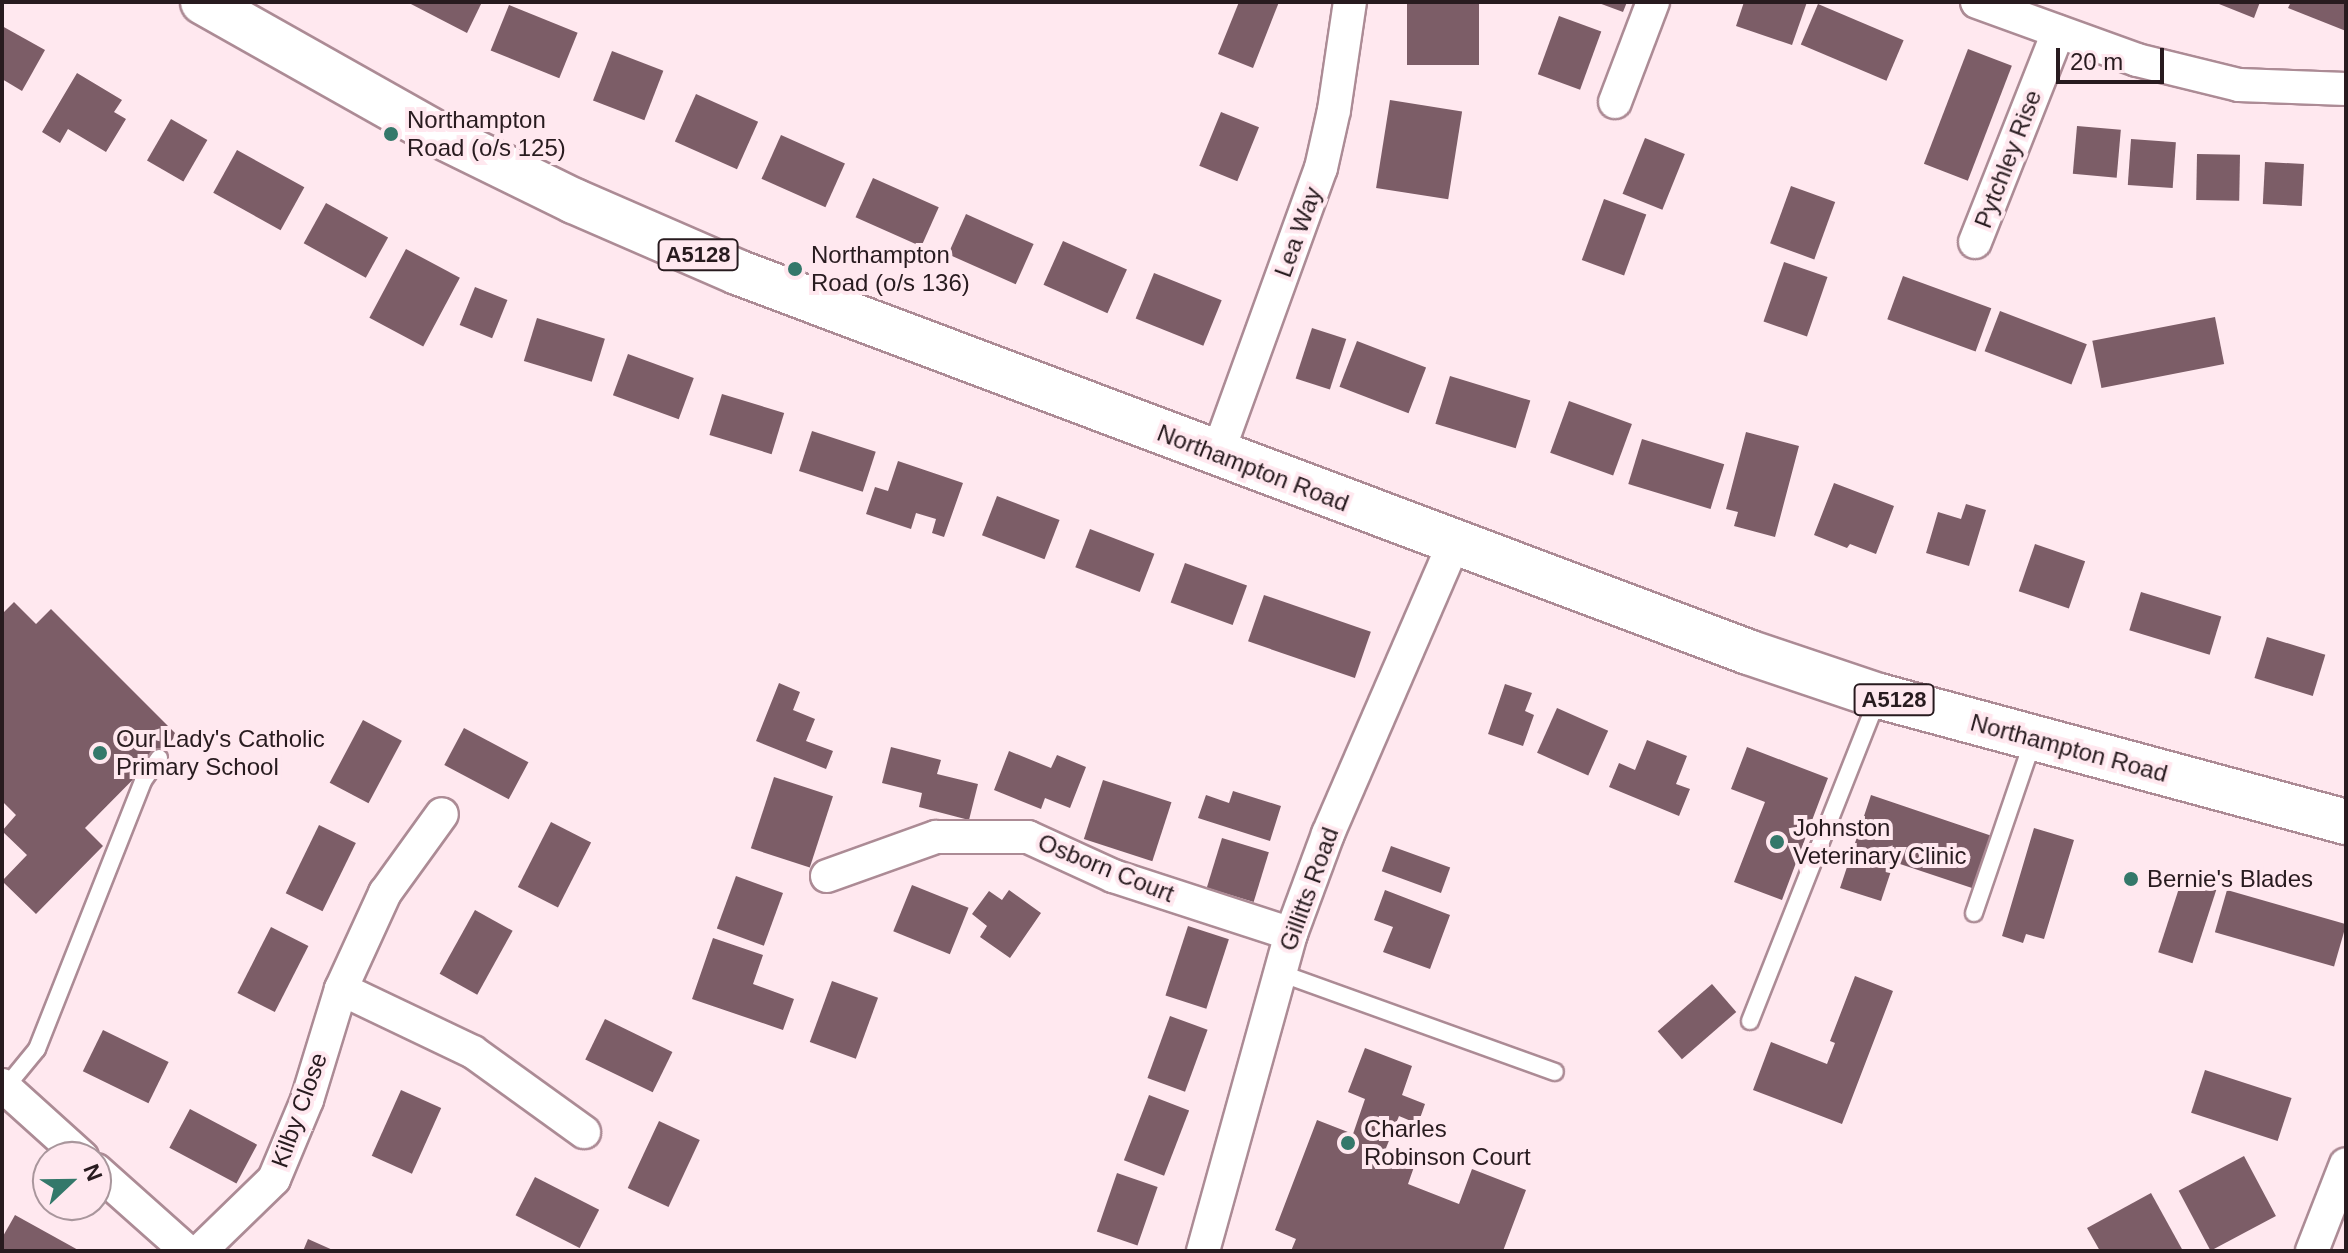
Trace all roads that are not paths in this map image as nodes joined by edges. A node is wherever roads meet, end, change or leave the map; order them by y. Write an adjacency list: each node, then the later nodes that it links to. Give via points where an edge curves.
1 (203, 2): 9 (main road, Northampton Road / A5128, via 437,134 574,201 737,272)
2 (1350, 2): 9 (street, Lea Way, via 1321,168)
3 (1653, 2): 7 (street)
4 (1977, 2): 5 (street)
5 (2058, 32): 6 (street, via 2137,60 2239,85); 8 (street, Pytchley Rise)
6 (2346, 89)
7 (1615, 102)
8 (1975, 242)
9 (1217, 455): 10 (main road, Northampton Road / A5128)
10 (1455, 541): 11 (main road, Northampton Road / A5128); 18 (street, Gillitts Road, via 1328,834)
11 (1879, 696): 12 (main road, Northampton Road / A5128); 21 (lane)
12 (2033, 739): 15 (main road, Northampton Road / A5128); 17 (lane)
13 (159, 758): 23 (lane, via 143,781 37,1049)
14 (442, 814): 20 (street, Kilby Close, via 385,893)
15 (2346, 822)
16 (827, 876): 18 (street, Osborn Court, via 936,837 1028,837 1113,876)
17 (1974, 913)
18 (1291, 934): 19 (street, Gillitts Road)
19 (1280, 973): 22 (lane); 30 (street, Gillitts Road)
20 (341, 989): 24 (street, via 473,1052); 29 (street, Kilby Close, via 307,1100 274,1179)
21 (1750, 1021)
22 (1555, 1072)
23 (3, 1086): 25 (street)
24 (584, 1132)
25 (64, 1141)
26 (2346, 1164): 31 (street)
27 (112, 1184): 28 (street)
28 (187, 1251)
29 (200, 1251)
30 (1203, 1251)
31 (2312, 1251)

